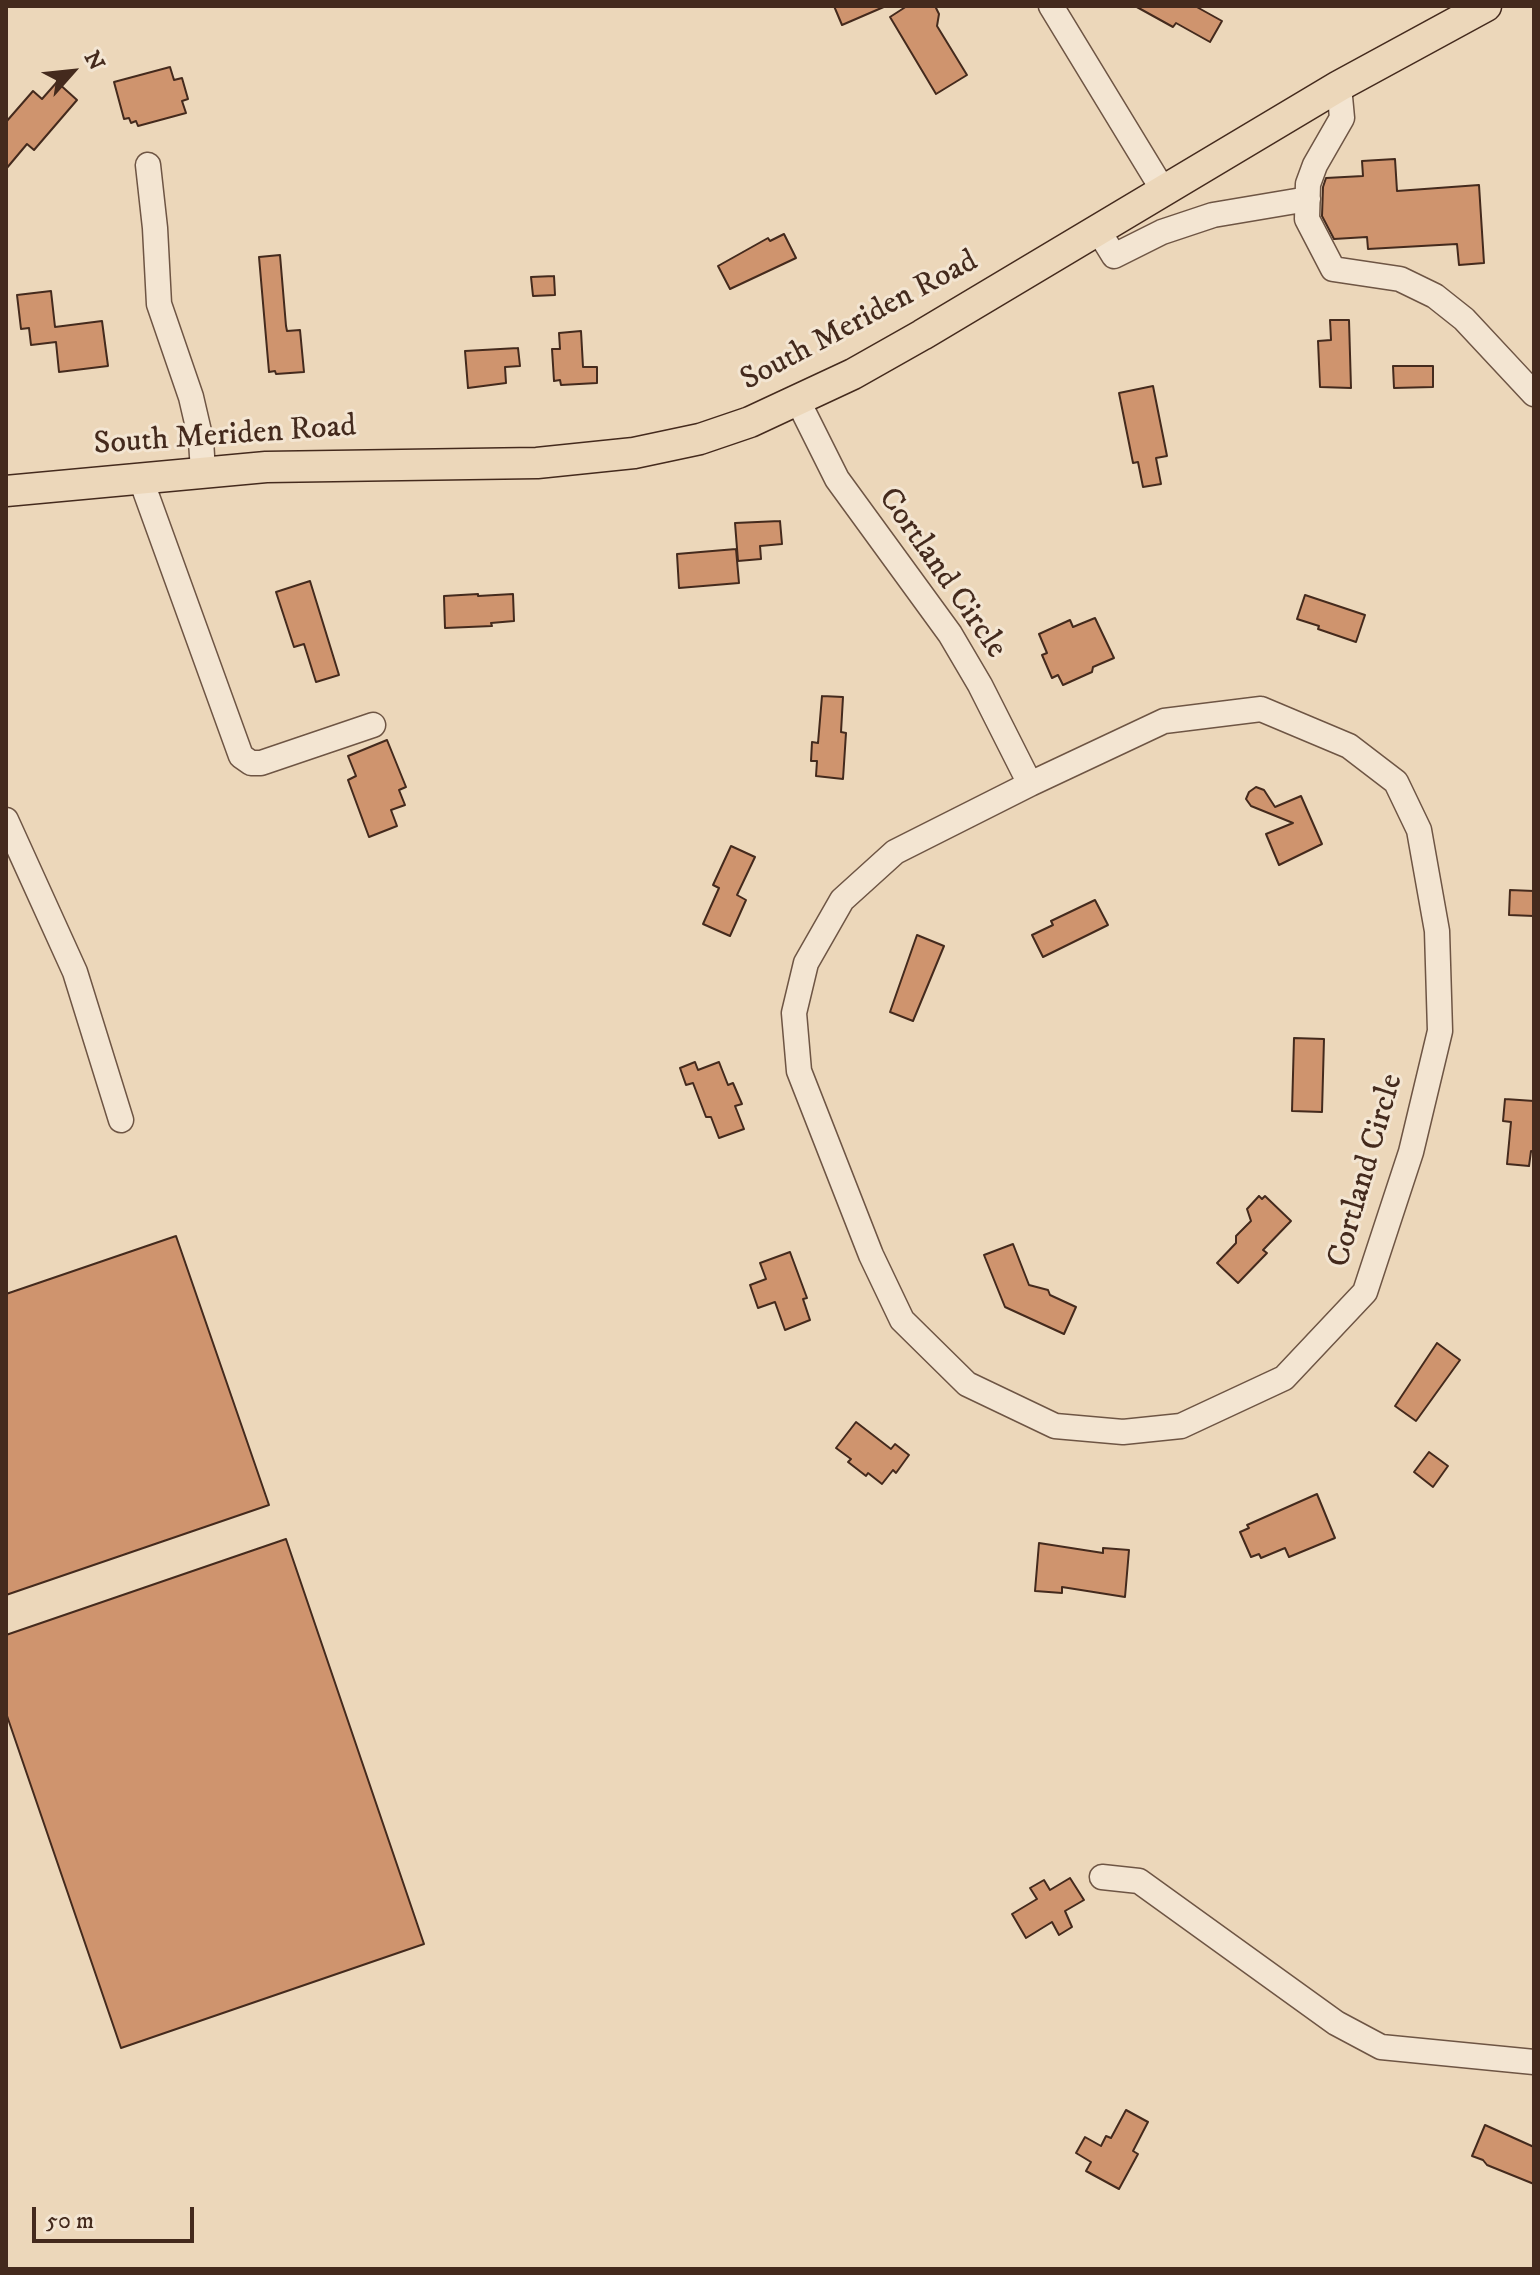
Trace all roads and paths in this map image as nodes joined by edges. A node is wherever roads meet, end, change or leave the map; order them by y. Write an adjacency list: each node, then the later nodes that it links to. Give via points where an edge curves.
1 (1051, 6): 5 (street)
2 (1486, 6): 3 (main road, South Meriden Road)
3 (1339, 86): 5 (main road, South Meriden Road); 6 (street, via 1342,118 1315,165)
4 (148, 165): 10 (street, via 159,304 191,397)
5 (1163, 190): 7 (main road, South Meriden Road)
6 (1308, 199): 7 (street, via 1213,215 1114,256); 8 (street, via 1307,219 1333,269 1400,279 1435,296)
7 (1098, 230): 9 (main road, South Meriden Road, via 922,335)
8 (1534, 394)
9 (798, 401): 10 (main road, South Meriden Road, via 700,439 588,459); 14 (street, Cortland Circle, via 837,479 950,634)
10 (203, 472): 11 (main road, South Meriden Road)
11 (140, 477): 12 (main road, South Meriden Road); 13 (street, via 241,756 261,763)
12 (6, 491)
13 (373, 725)
14 (1030, 784): 14 (street, Cortland Circle, via 895,852 842,900 806,963 794,1013 799,1071 902,1320 967,1384 1055,1426 1123,1432 1181,1426 1284,1378 1365,1292 1411,1152 1440,1031 1437,931 1419,830 1396,782 1349,746 1261,709 1164,721)
15 (6, 820): 16 (street, via 75,972)
16 (121, 1120)
17 (1102, 1877): 18 (street, via 1139,1881 1336,2023 1381,2047)
18 (1534, 2062)

